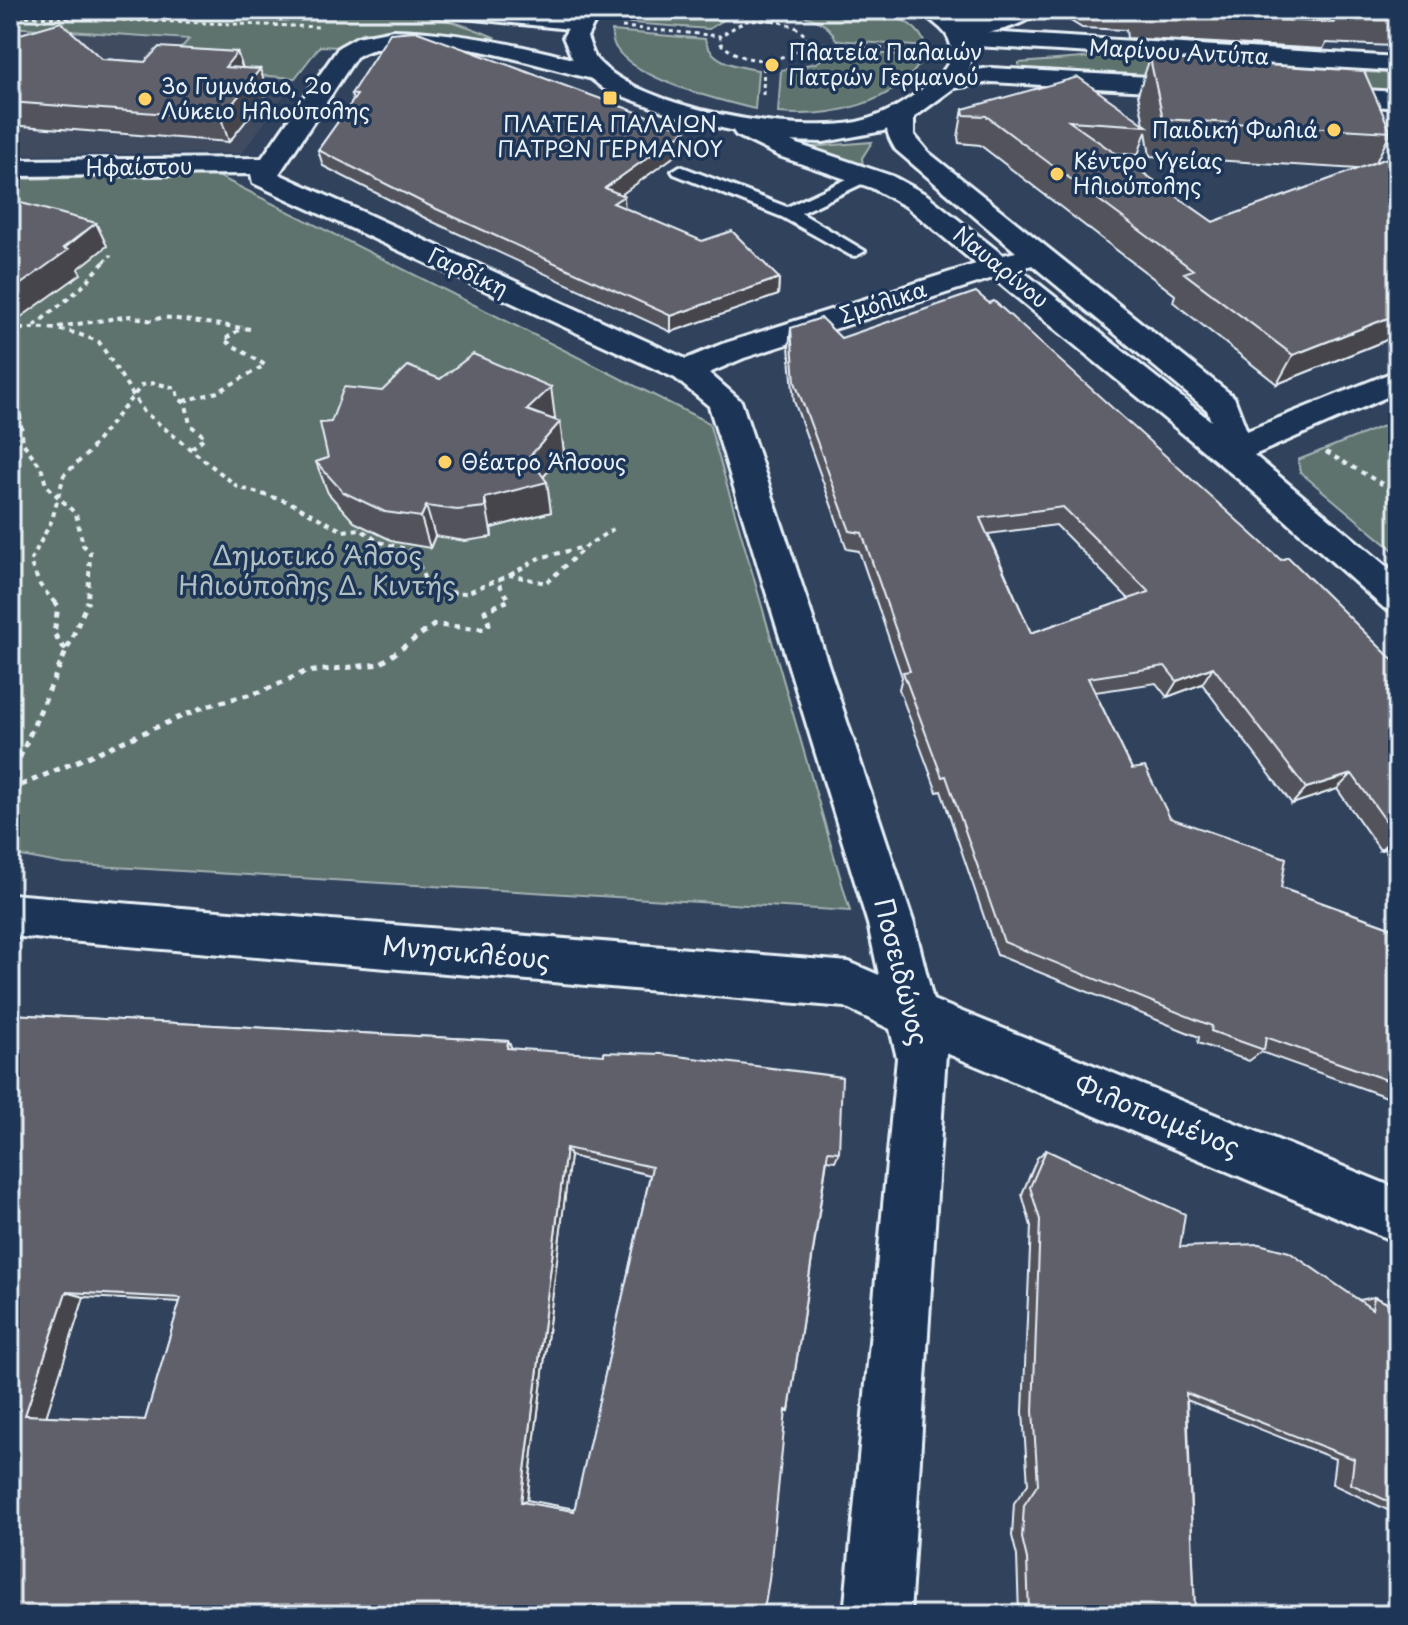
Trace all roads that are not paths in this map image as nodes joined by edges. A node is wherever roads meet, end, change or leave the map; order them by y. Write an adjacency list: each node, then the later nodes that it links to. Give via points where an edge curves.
1 (455, 10): 4 (street)
2 (932, 10): 5 (street)
3 (1028, 10): 5 (street, via 1005,24)
4 (593, 20): 7 (street, via 575,45)
5 (956, 32): 6 (street, Μαρίνου Αντύπα); 8 (street, via 963,57)
6 (1398, 64)
7 (593, 72): 13 (street, via 623,89); 14 (street, via 506,47 384,38 360,43 347,52)
8 (946, 82): 9 (street, Μαρίνου Αντύπα, via 991,75); 12 (street)
9 (1228, 89)
10 (1290, 93): 11 (street, Μαρίνου Αντύπα)
11 (1398, 100)
12 (901, 116): 13 (street, via 836,133); 20 (street, Ναυαρίνου, via 897,129 908,147)
13 (745, 129): 17 (street, Ναυαρίνου, via 788,150)
14 (269, 166): 15 (street, Ηφαίστου); 22 (street, Γαρδίκη, via 263,177)
15 (10, 168)
16 (680, 171): 18 (lane)
17 (866, 176): 18 (lane); 21 (street, Ναυαρίνου, via 917,201)
18 (788, 213): 19 (lane)
19 (856, 251)
20 (1037, 254): 21 (street, Σμόλικα); 24 (street, Ναυαρίνου, via 1222,405 1230,428)
21 (1000, 265): 22 (street, Σμόλικα); 24 (street, Ναυαρίνου)
22 (686, 371): 27 (street, Ποσειδώνος, via 724,401 888,915)
23 (1398, 380): 24 (street)
24 (1229, 452): 25 (street, Ναυαρίνου)
25 (1398, 598)
26 (10, 915): 27 (street, Μνησικλέους, via 849,985)
27 (915, 1016): 28 (street, Φιλοποιμένος); 29 (street, Ποσειδώνος, via 922,1058)
28 (1398, 1216)
29 (877, 1615)

